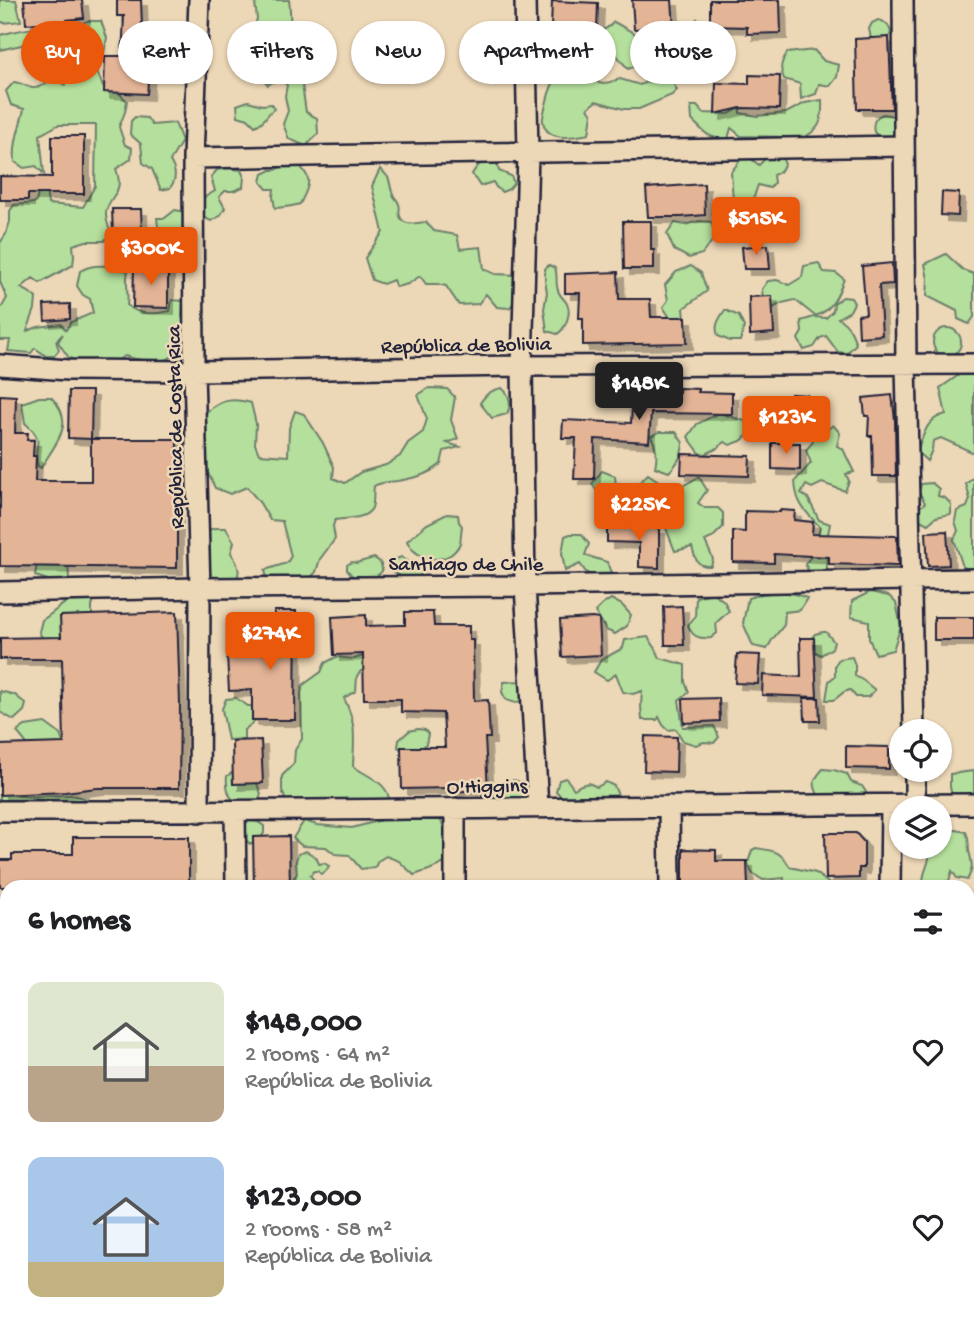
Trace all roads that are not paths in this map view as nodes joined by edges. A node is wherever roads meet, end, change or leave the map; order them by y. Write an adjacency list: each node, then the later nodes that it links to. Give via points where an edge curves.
1 (199, 0): 6 (street, República de Costa Rica)
2 (525, 0): 5 (street)
3 (903, 0): 4 (street)
4 (904, 146): 5 (street); 7 (street)
5 (528, 153): 6 (street); 10 (street)
6 (193, 158): 11 (street, República de Costa Rica)
7 (906, 364): 8 (street, República de Bolivia); 10 (street, República de Bolivia); 12 (street)
8 (974, 364)
9 (0, 365): 11 (street, República de Bolivia)
10 (522, 366): 11 (street, República de Bolivia); 14 (street)
11 (194, 371): 15 (street, República de Costa Rica)
12 (910, 579): 13 (street, Santiago de Chile); 14 (street, Santiago de Chile); 17 (street)
13 (974, 579)
14 (525, 586): 15 (street, Santiago de Chile); 21 (street)
15 (200, 588): 16 (street, Santiago de Chile); 26 (street, República de Costa Rica)
16 (0, 592)
17 (914, 719)
18 (952, 804): 19 (street, O'Higgins)
19 (974, 804)
20 (889, 806): 22 (street, O'Higgins)
21 (538, 807): 22 (street, O'Higgins); 23 (street, O'Higgins)
22 (669, 807): 30 (street)
23 (455, 808): 25 (street, O'Higgins); 29 (street)
24 (0, 811): 26 (street, O'Higgins)
25 (235, 811): 26 (street, O'Higgins); 28 (street)
26 (199, 812)
27 (890, 859): 31 (street)
28 (236, 880)
29 (455, 880)
30 (670, 880)
31 (890, 880)

